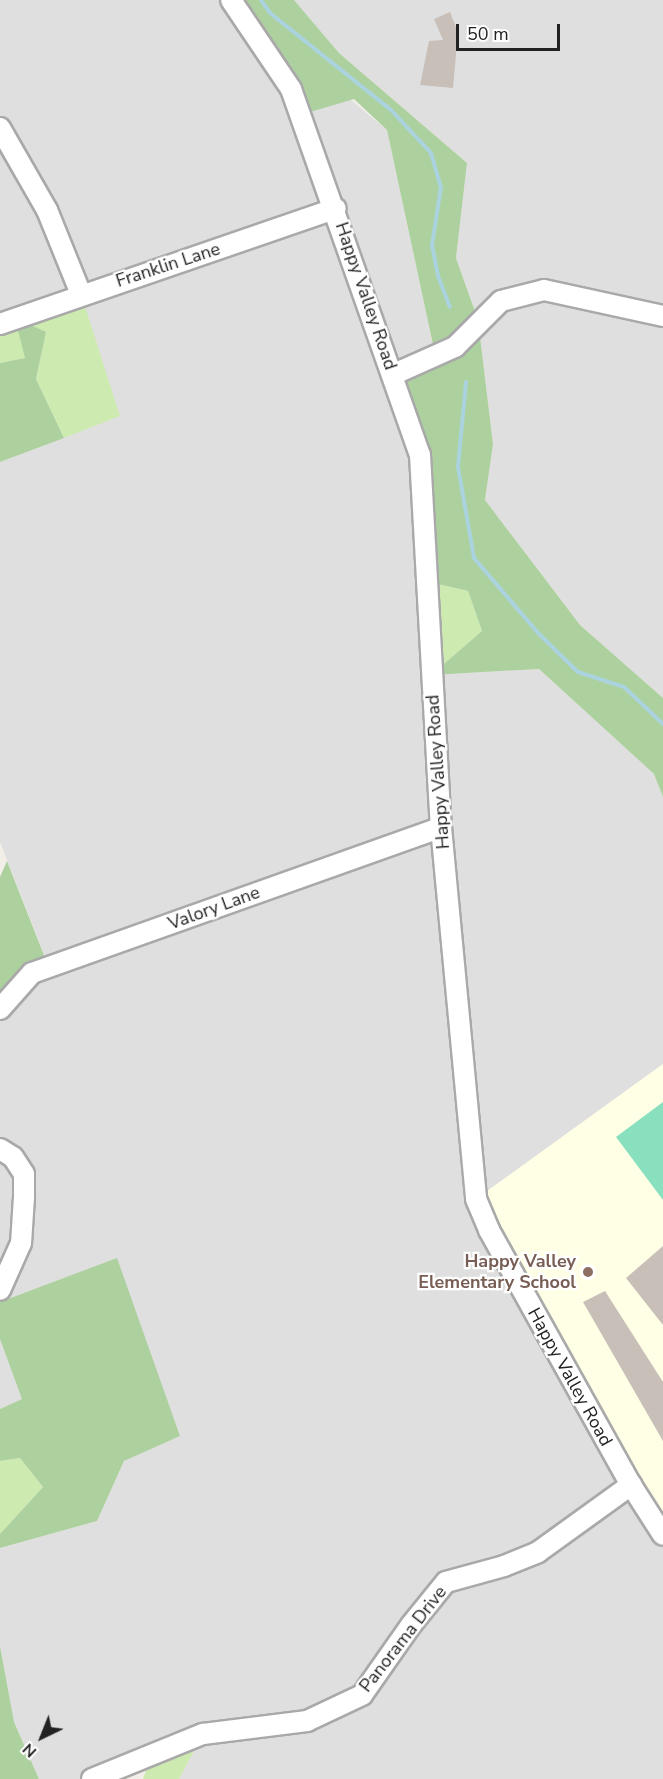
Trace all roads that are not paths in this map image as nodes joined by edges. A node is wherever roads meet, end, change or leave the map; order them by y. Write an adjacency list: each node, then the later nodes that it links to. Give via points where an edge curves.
1 (231, 0): 3 (street, Happy Valley Road, via 291,89)
2 (0, 128): 4 (street, via 47,210)
3 (336, 208): 4 (street, Franklin Lane); 7 (street, Happy Valley Road)
4 (81, 294): 6 (street, Franklin Lane)
5 (663, 316): 7 (street, via 544,290 501,301 455,347)
6 (0, 324)
7 (392, 375): 8 (street, Happy Valley Road, via 420,455)
8 (441, 827): 9 (street, Valory Lane, via 32,973); 12 (street, Happy Valley Road, via 476,1199 489,1230)
9 (0, 1009)
10 (0, 1149): 11 (street, via 13,1157 24,1174 21,1243)
11 (0, 1290)
12 (631, 1485): 13 (street, Happy Valley Road); 14 (street, Panorama Drive, via 538,1552 446,1582 411,1624 362,1695 307,1721 203,1734)
13 (663, 1535)
14 (92, 1779)

